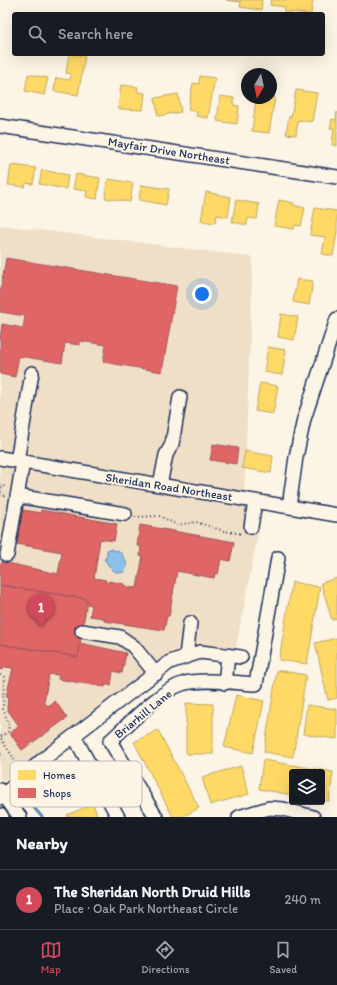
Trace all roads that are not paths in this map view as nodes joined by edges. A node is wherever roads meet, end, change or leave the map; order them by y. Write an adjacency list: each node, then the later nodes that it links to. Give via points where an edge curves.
1 (0, 126): 2 (street, Mayfair Drive Northeast)
2 (337, 178)
3 (337, 319): 11 (street, via 304,419)
4 (32, 373): 7 (street)
5 (180, 397): 8 (street, via 172,444 166,455)
6 (0, 458): 7 (street, Sheridan Road Northeast)
7 (20, 462): 8 (street, Sheridan Road Northeast); 9 (street)
8 (160, 485): 10 (street, Sheridan Road Northeast)
9 (17, 496): 12 (street); 15 (street)
10 (255, 501): 11 (street, Sheridan Road Northeast); 14 (street)
11 (289, 507): 13 (street, Sheridan Road Northeast)
12 (125, 514)
13 (337, 515)
14 (246, 531)
15 (7, 555)
16 (278, 558): 23 (street, Briarhill Lane, via 256,684)
17 (190, 623): 19 (street)
18 (82, 631): 22 (street, via 120,637 133,646)
19 (186, 656): 20 (street, via 200,652); 22 (street, via 170,662)
20 (228, 656): 21 (street); 23 (street)
21 (242, 657)
22 (156, 674): 24 (street)
23 (225, 683): 27 (street, Briarhill Lane, via 183,684 165,693 110,741)
24 (74, 736): 25 (street); 26 (street)
25 (41, 761)
26 (88, 761)
27 (122, 761)
28 (10, 787): 29 (street)
29 (1, 794): 31 (street)
30 (142, 794): 36 (street, Briarhill Lane)
31 (10, 805)
32 (12, 807): 34 (street)
33 (113, 807): 35 (street)
34 (20, 817)
35 (118, 817)
36 (156, 817)
37 (239, 817): 38 (street, via 270,808)
38 (313, 817)

